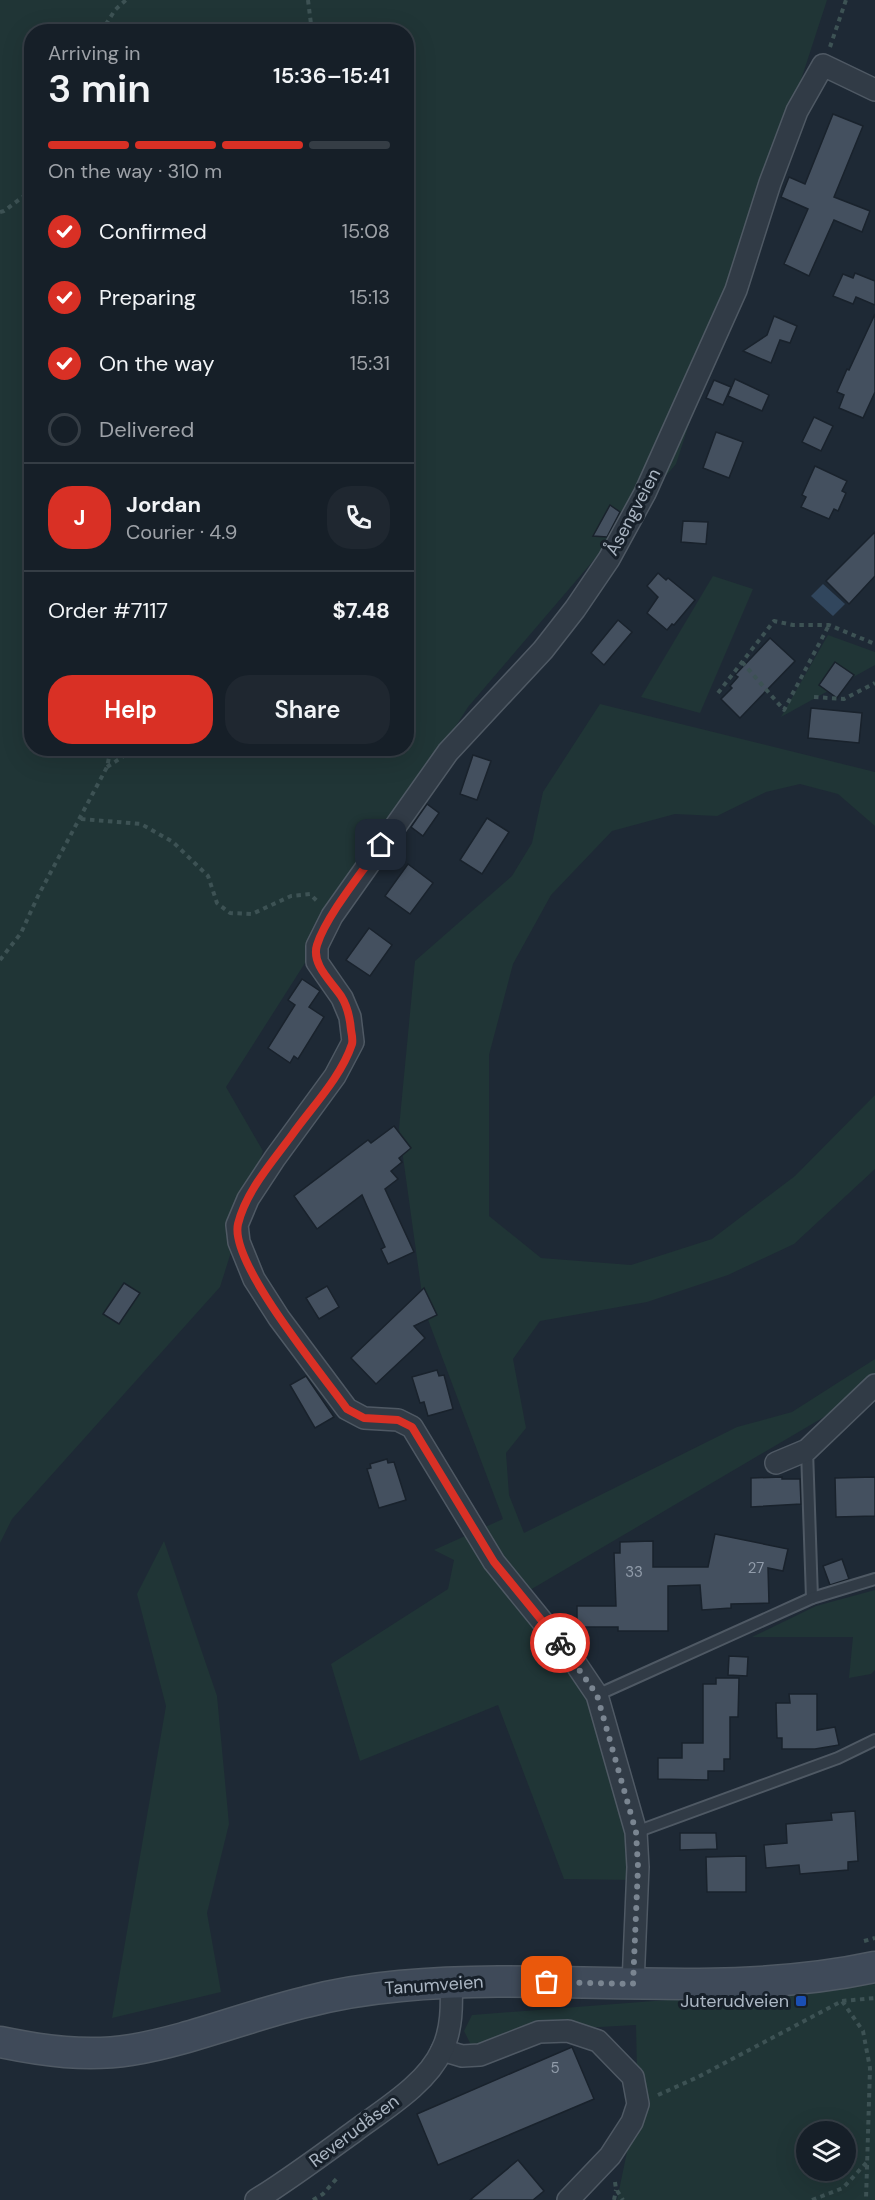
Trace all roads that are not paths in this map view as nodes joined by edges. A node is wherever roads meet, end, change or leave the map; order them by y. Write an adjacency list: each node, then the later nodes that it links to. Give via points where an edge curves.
1 (875, 90): 7 (street, Åsengveien, via 823,65 796,111 731,301 645,494 609,559 543,650 448,752 332,916 317,946 317,962 342,998 350,1017 353,1042 335,1076 248,1199 237,1225 239,1242 254,1279 347,1409 364,1418 398,1420 412,1427 494,1562)
2 (875, 1385): 3 (street)
3 (807, 1450): 4 (street); 6 (lane)
4 (776, 1463)
5 (875, 1579): 6 (lane)
6 (812, 1599): 7 (lane)
7 (597, 1695): 9 (street)
8 (875, 1740): 9 (lane, via 838,1758)
9 (636, 1832): 12 (street)
10 (875, 1967): 12 (main road, Tanumveien, via 751,1984)
11 (451, 1982): 12 (main road, Tanumveien); 13 (main road, Tanumveien, via 398,1986 316,2000 167,2043 129,2050 53,2051); 14 (street, Reverudåsen, via 452,2010)
12 (633, 1984)
13 (0, 2042)
14 (442, 2050): 15 (street, Reverudåsen, via 427,2072 401,2097); 16 (street, via 462,2056 480,2055 539,2032 568,2031 598,2041 633,2077 638,2104 632,2122 610,2156)
15 (256, 2200)
16 (568, 2200)

